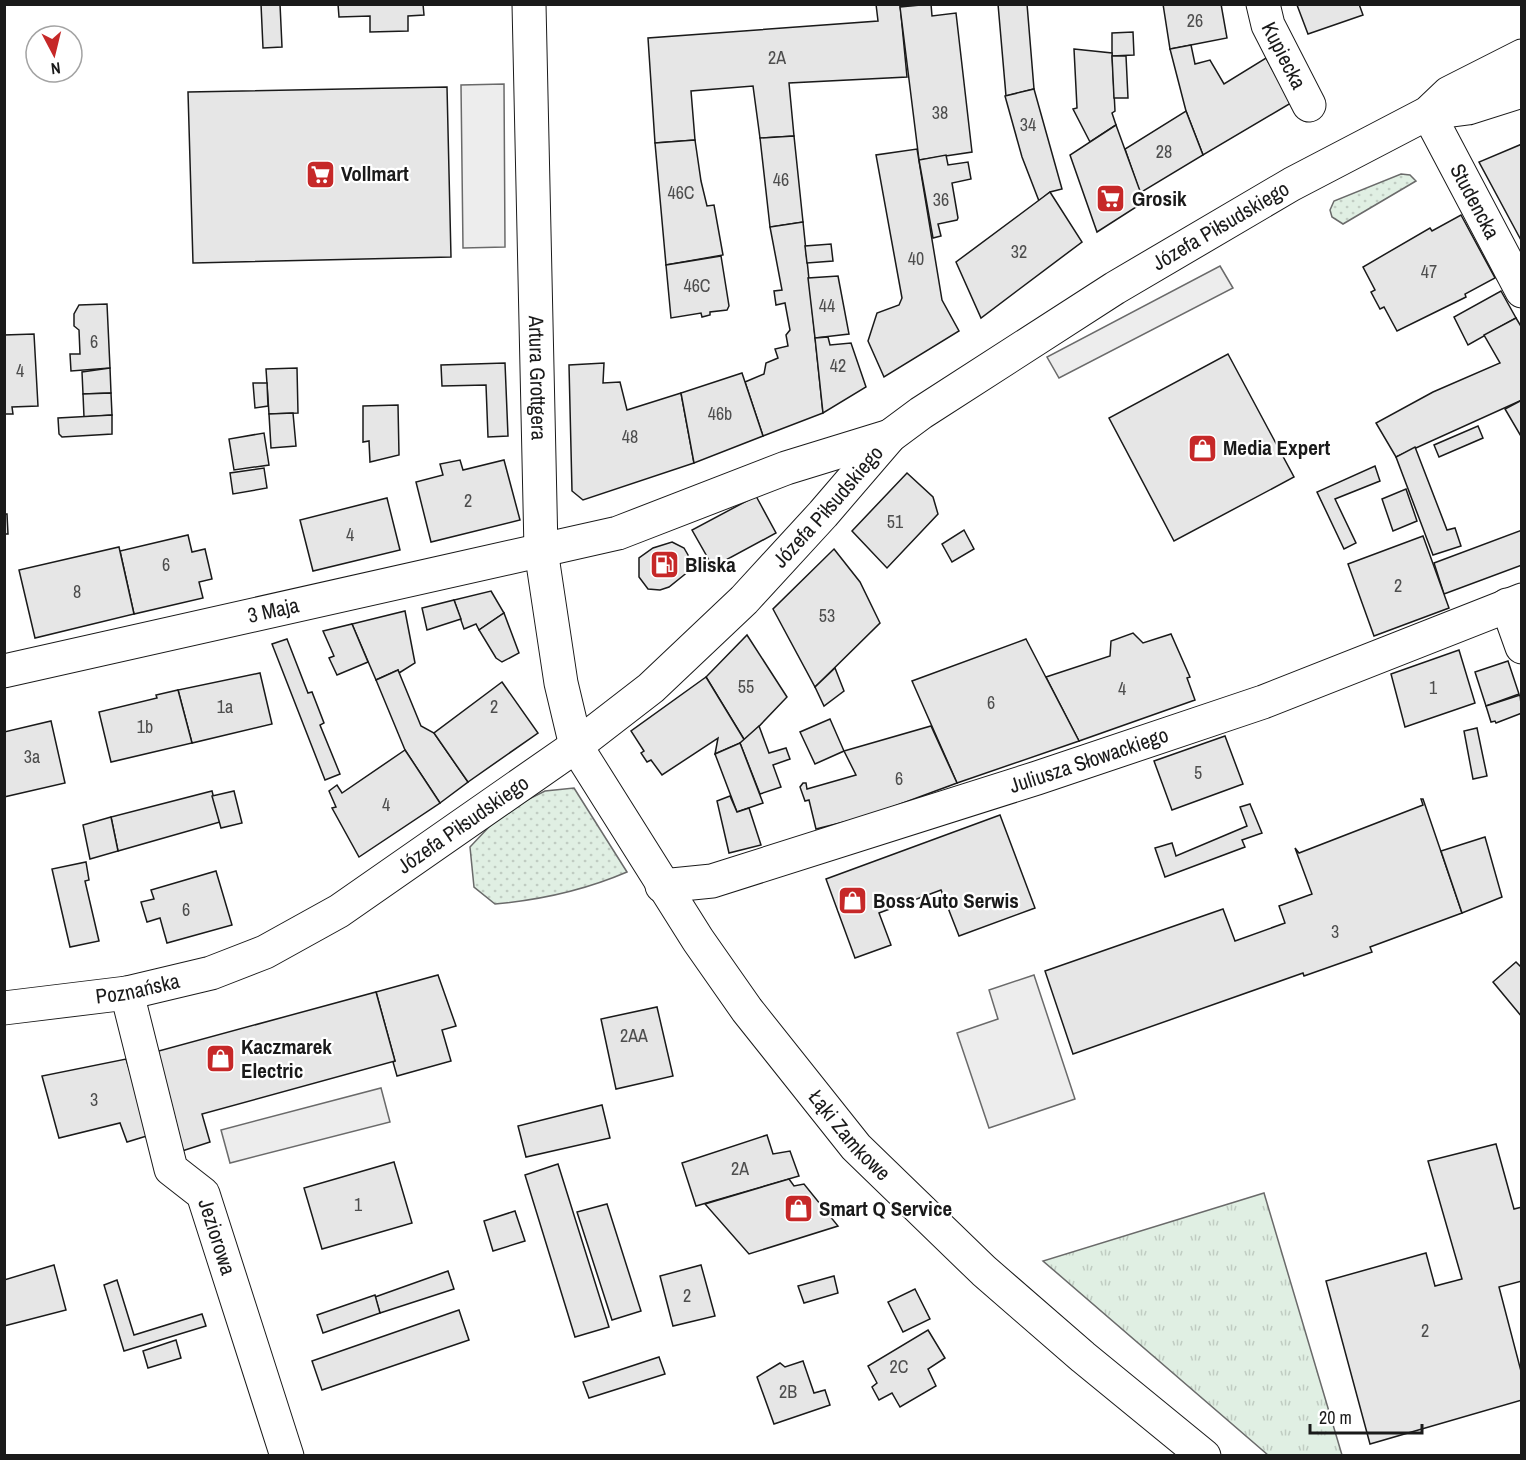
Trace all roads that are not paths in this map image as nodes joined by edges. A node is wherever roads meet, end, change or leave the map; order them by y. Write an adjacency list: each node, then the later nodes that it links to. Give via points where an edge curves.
1 (529, 4): 9 (street, Artura Grottgera)
2 (1263, 4): 5 (street, Kupiecka, via 1268,25)
3 (1521, 56): 6 (street, Józefa Piłsudskiego, via 1449,93)
4 (1521, 91): 6 (street, Józefa Piłsudskiego, via 1468,108)
5 (1309, 105)
6 (1428, 113): 7 (street, Studencka); 8 (street, Józefa Piłsudskiego, via 1292,184 1115,288 964,383)
7 (1521, 291)
8 (890, 436): 9 (street, 3 Maja, via 786,468 618,533); 13 (street, Józefa Piłsudskiego, via 824,514 689,654)
9 (542, 550): 12 (street, 3 Maja); 13 (street, Artura Grottgera, via 561,683)
10 (1514, 603): 11 (street); 14 (street, Juliusza Słowackiego, via 1263,702 1037,778 712,881)
11 (1521, 647)
12 (4, 671)
13 (576, 746): 14 (street, Łąki Zamkowe); 15 (street, Józefa Piłsudskiego, via 339,911)
14 (662, 886): 19 (street, Łąki Zamkowe, via 747,1010 856,1147 984,1271)
15 (265, 952): 16 (street, Poznańska, via 211,973)
16 (126, 993): 17 (street, Poznańska); 18 (street, Jeziorowa, via 171,1169 203,1194)
17 (4, 1008)
18 (287, 1455)
19 (1204, 1455)

